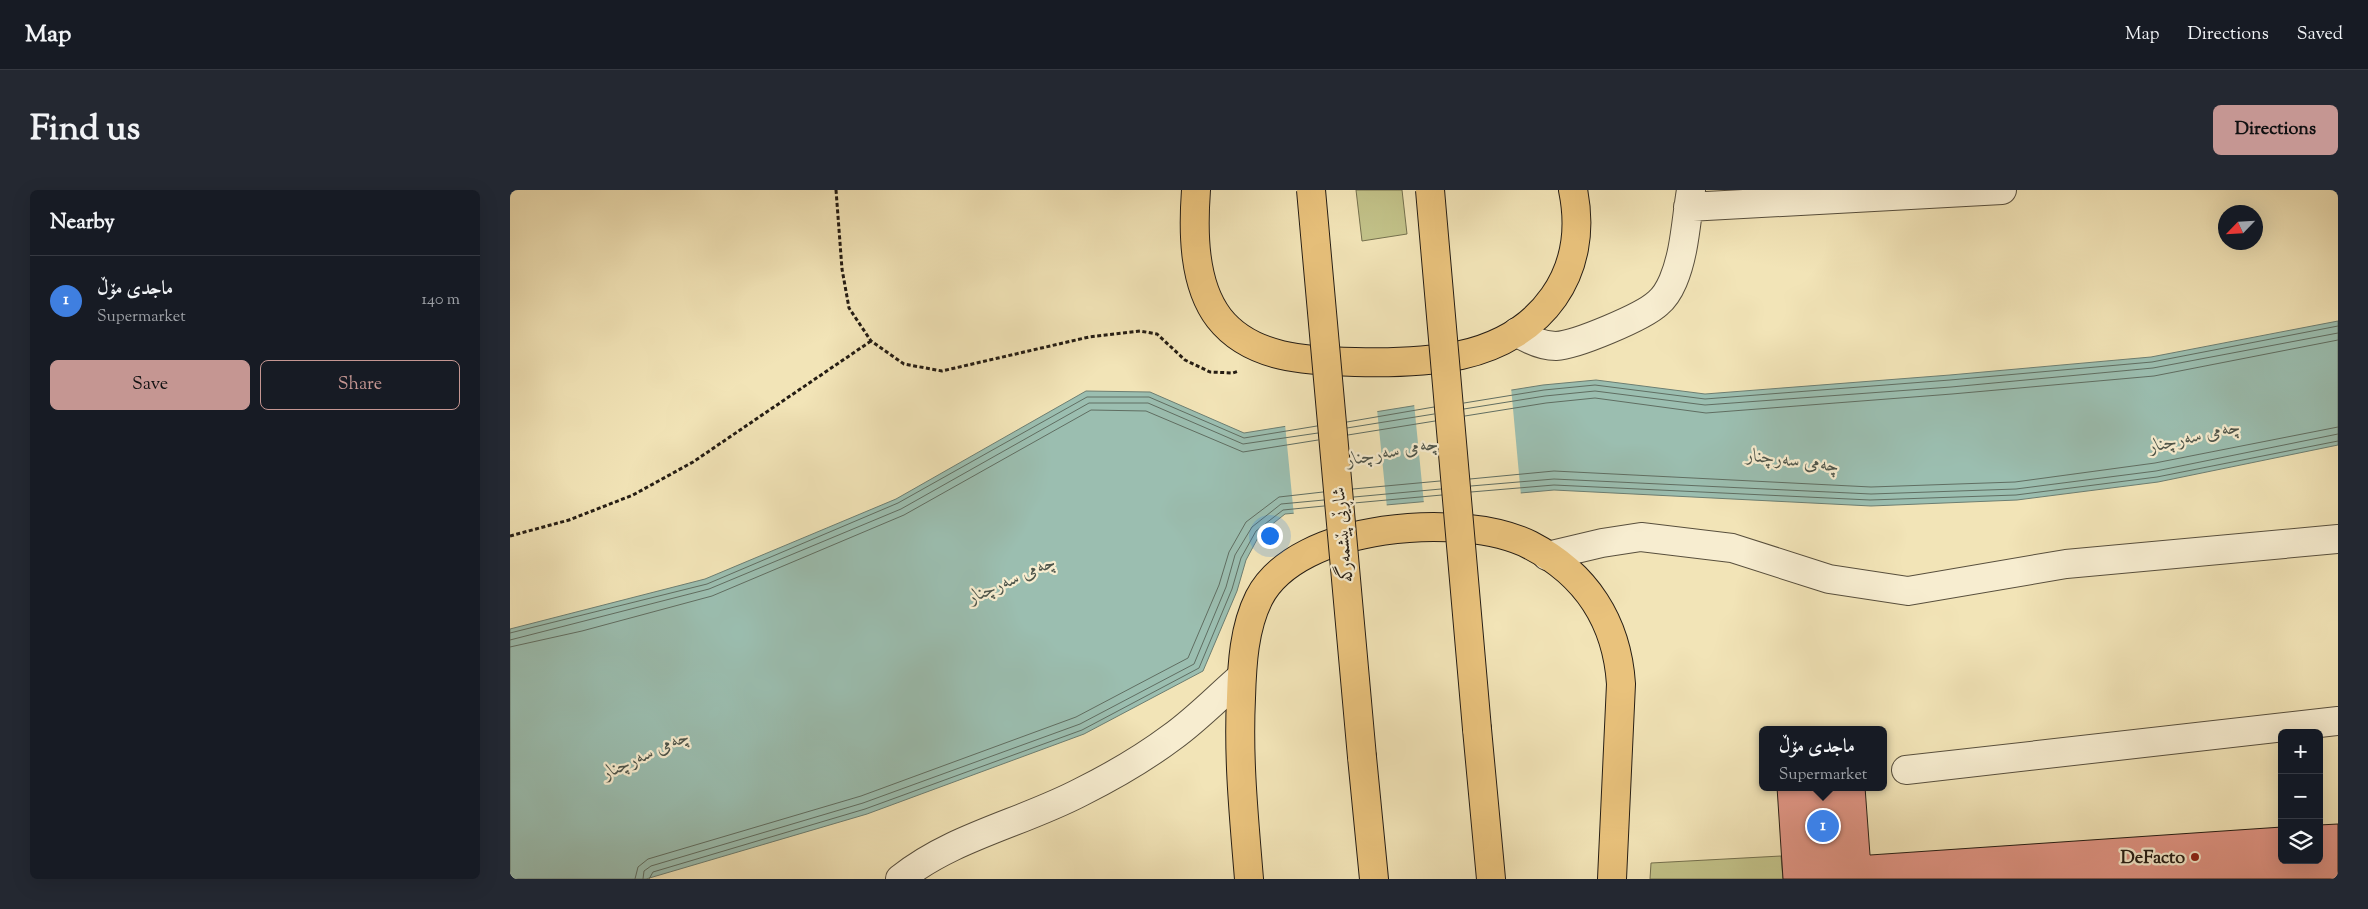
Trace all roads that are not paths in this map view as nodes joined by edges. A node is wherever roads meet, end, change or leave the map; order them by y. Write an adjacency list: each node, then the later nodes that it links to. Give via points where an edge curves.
1 (1196, 190): 8 (highway, via 1196,245 1204,287 1220,320 1242,339 1278,354 1314,360 1382,363)
2 (1311, 190): 16 (highway, شاڕێی پێشمەرگە, bridge)
3 (1430, 190): 8 (highway, bridge)
4 (1573, 190): 7 (highway, via 1576,238 1568,273 1548,306 1533,322)
5 (2002, 190): 6 (street)
6 (1690, 199): 7 (street, via 1673,282 1660,302 1647,312 1558,346 1530,341)
7 (1517, 332): 8 (highway, via 1481,348)
8 (1444, 357): 17 (highway, bridge)
9 (2338, 539): 10 (street, via 2066,564 1908,591 1829,579 1732,548 1641,537)
10 (1548, 556): 11 (highway, via 1512,538 1436,528 1368,533 1312,550 1278,573 1260,597 1250,623); 18 (highway, via 1589,593 1611,631 1619,660 1621,684)
11 (1241, 677): 14 (street, via 1173,736 1129,766 1034,815 940,852); 15 (highway, via 1239,764)
12 (2338, 720): 13 (street)
13 (1906, 770)
14 (900, 879)
15 (1250, 879)
16 (1374, 879)
17 (1491, 879)
18 (1612, 879)

